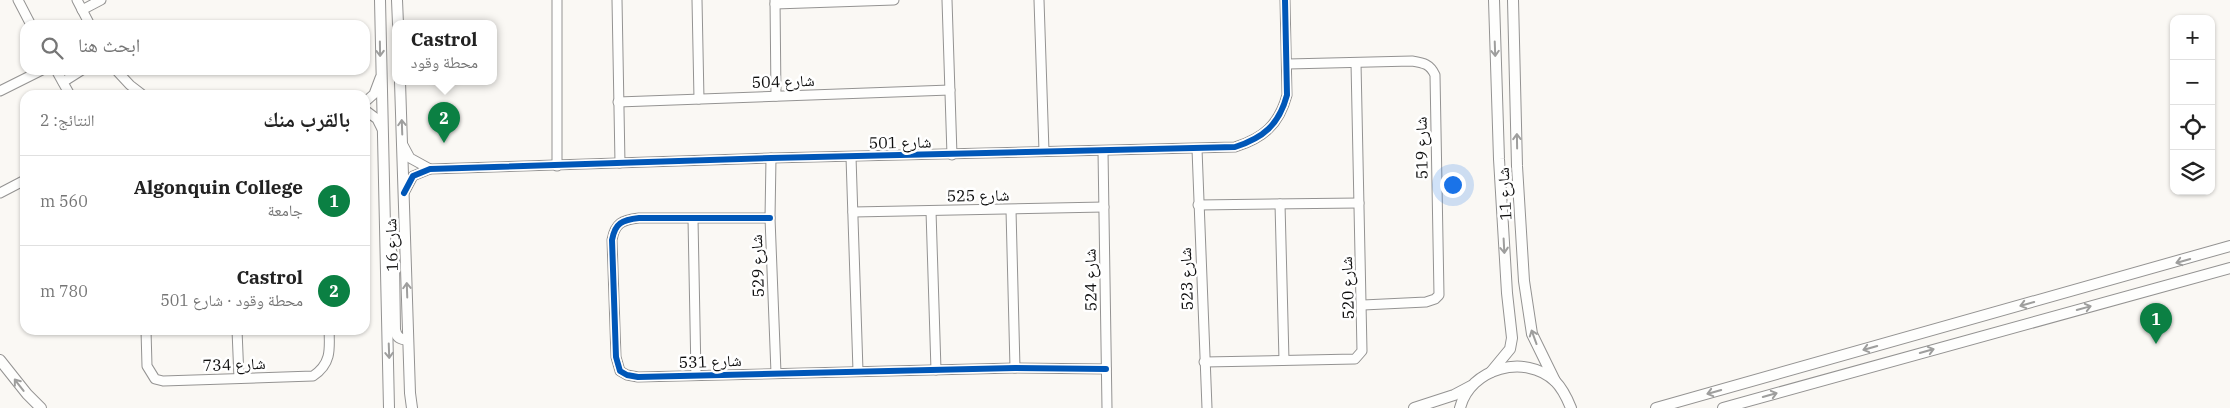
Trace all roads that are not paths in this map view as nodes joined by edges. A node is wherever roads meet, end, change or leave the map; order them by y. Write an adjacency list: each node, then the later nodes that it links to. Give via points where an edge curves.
1 (18, 0): 18 (street)
2 (77, 0): 17 (street)
3 (101, 0): 17 (street)
4 (380, 0): 23 (street, شارع 16, one-way to 23)
5 (397, 0): 20 (street)
6 (557, 0): 48 (street)
7 (616, 0): 37 (street)
8 (697, 0): 36 (street)
9 (894, 0): 15 (street)
10 (947, 0): 32 (street)
11 (1039, 0): 42 (street)
12 (1285, 0): 22 (street, شارع 501)
13 (1494, 0): 77 (street, شارع 11, one-way to 77, via 1506,294 1512,338 1510,349)
14 (1513, 0): 81 (street, شارع 11, one-way to 14, via 1532,334 1524,281)
15 (848, 1): 16 (street)
16 (775, 2): 34 (street)
17 (82, 10): 19 (street)
18 (28, 20)
19 (87, 20)
20 (398, 20)
21 (1356, 63): 22 (street, شارع 519); 53 (street, شارع 520); 65 (street, شارع 519, via 1412,61 1424,63 1435,75 1438,295 1426,302)
22 (1288, 64): 41 (street, شارع 501, via 1288,95 1283,110 1263,134 1235,147)
23 (381, 73): 35 (street); 39 (street, شارع 16)
24 (32, 75): 33 (street)
25 (58, 75): 28 (street)
26 (74, 75): 28 (street)
27 (120, 75): 31 (street)
28 (62, 82): 30 (street)
29 (400, 85): 40 (street, شارع 16, one-way to 29)
30 (67, 90)
31 (136, 90)
32 (950, 90): 34 (street, شارع 504); 44 (street)
33 (0, 92)
34 (776, 96): 36 (street, شارع 504)
35 (370, 98)
36 (699, 99): 37 (street, شارع 504)
37 (618, 102): 47 (street)
38 (370, 114): 39 (street)
39 (382, 129): 62 (street, شارع 16)
40 (403, 145): 49 (street, via 410,158); 51 (street, شارع 16)
41 (1197, 149): 43 (street, شارع 501); 55 (street, شارع 523)
42 (1044, 151): 43 (street, شارع 501); 44 (street, شارع 501)
43 (1103, 151): 56 (street, شارع 524)
44 (952, 155): 45 (street, شارع 501)
45 (851, 157): 46 (street, شارع 501); 59 (street)
46 (771, 158): 47 (street, شارع 501); 60 (street, شارع 529)
47 (620, 163): 48 (street, شارع 501)
48 (557, 166): 49 (street, شارع 501)
49 (430, 169): 51 (street, via 413,176)
50 (20, 183): 52 (street)
51 (404, 192): 69 (street, شارع 16, one-way to 51)
52 (0, 194)
53 (1359, 203): 54 (street); 65 (street, شارع 520)
54 (1280, 204): 55 (street); 71 (street)
55 (1198, 205): 72 (street, شارع 523)
56 (1104, 207): 57 (street, شارع 525); 74 (street, شارع 524)
57 (1011, 210): 58 (street, شارع 525); 73 (street)
58 (931, 211): 59 (street, شارع 525); 75 (street)
59 (853, 212): 76 (street)
60 (770, 218): 61 (street, شارع 531); 78 (street, شارع 529)
61 (693, 219): 79 (street); 79 (street, شارع 531, via 626,219 618,222 612,240 616,357 620,371 638,377)
62 (386, 234): 69 (street, via 394,262 396,336); 84 (street, شارع 16, one-way to 84)
63 (2230, 246): 91 (street, one-way to 91)
64 (2230, 268): 92 (street, one-way to 64)
65 (1363, 306): 71 (street, شارع 520, via 1362,351 1356,359)
66 (146, 335): 80 (street, شارع 734, via 147,366 155,379 163,382)
67 (237, 335): 80 (street)
68 (329, 335): 80 (street, شارع 734, via 328,361 313,376)
69 (408, 340): 85 (street, شارع 16)
70 (0, 360): 83 (street, one-way to 70)
71 (1284, 360): 72 (street, شارع 520)
72 (1204, 362): 87 (street, شارع 523)
73 (1015, 368): 74 (street, شارع 531); 75 (street, شارع 531)
74 (1106, 369): 86 (street, شارع 524)
75 (936, 370): 76 (street, شارع 531)
76 (858, 371): 78 (street, شارع 531)
77 (1491, 372): 81 (street, via 1507,367 1524,367); 82 (street)
78 (776, 373): 79 (street, شارع 531)
79 (696, 375)
80 (238, 378)
81 (1554, 381): 90 (street, شارع 11, via 1566,395)
82 (1472, 386): 88 (street); 89 (street)
83 (41, 408)
84 (389, 408)
85 (412, 408)
86 (1107, 408)
87 (1207, 408)
88 (1414, 408)
89 (1460, 408)
90 (1571, 408)
91 (1656, 408)
92 (1724, 408)

